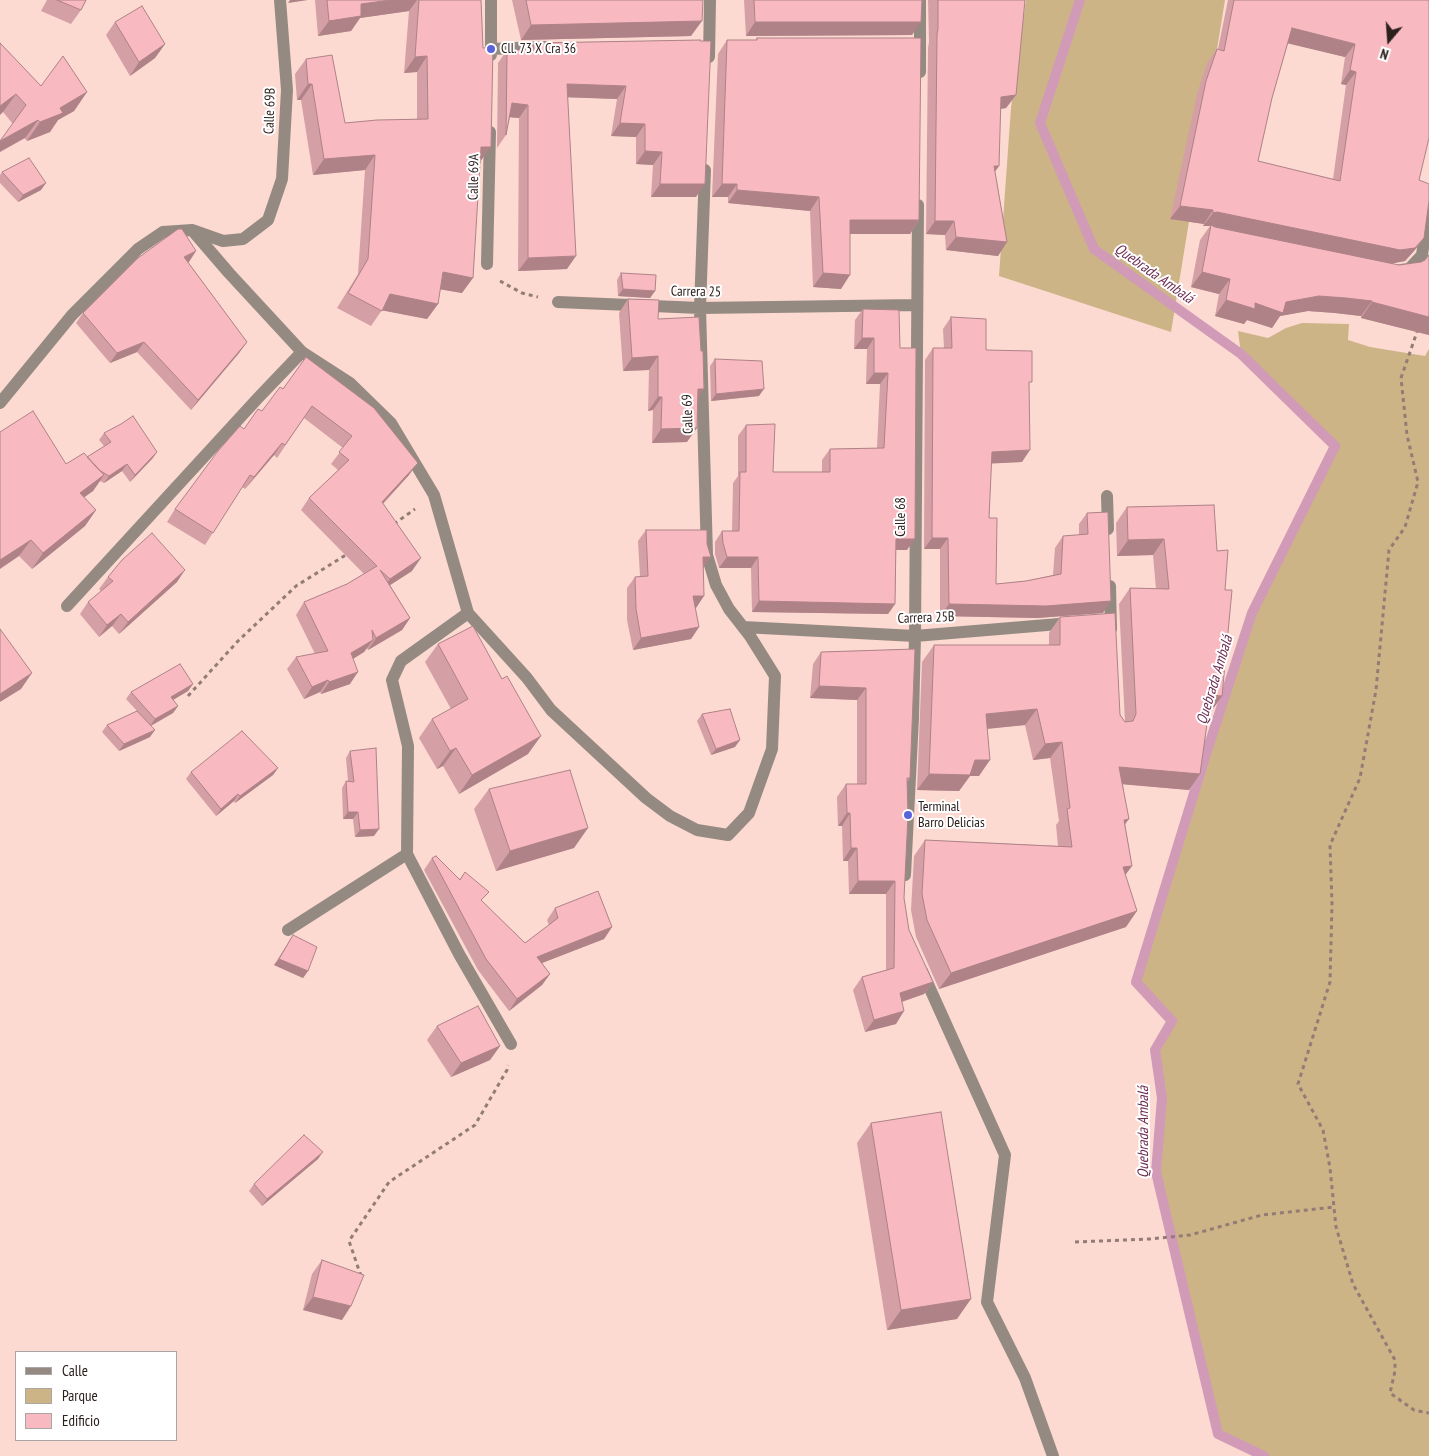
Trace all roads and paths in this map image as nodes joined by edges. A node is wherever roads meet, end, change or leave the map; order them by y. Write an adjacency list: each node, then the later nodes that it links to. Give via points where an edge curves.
1 (280, 0): 14 (street, Calle 69B, via 287,90 282,180 268,220 242,239 223,240)
2 (491, 0): 6 (street)
3 (710, 0): 8 (street)
4 (920, 0): 9 (street, via 916,43)
5 (561, 47): 6 (street)
6 (491, 49): 7 (street)
7 (491, 68)
8 (709, 73)
9 (920, 82)
10 (490, 117): 15 (street, Calle 69A)
11 (706, 161): 19 (street, Calle 69)
12 (918, 188): 18 (street, Calle 68)
13 (1429, 205): 16 (street, via 1422,255 1409,269)
14 (192, 230): 21 (street); 22 (street, via 163,232 138,249 72,315)
15 (487, 264): 17 (path, via 500,282 522,293)
16 (1390, 272)
17 (558, 302): 19 (street, Carrera 25)
18 (917, 305): 19 (street, Carrera 25); 33 (street, Calle 68)
19 (700, 308): 32 (street, Calle 69, via 707,555 716,585)
20 (1418, 328): 41 (path, via 1401,378 1407,435 1418,482 1405,527 1389,550 1376,690 1360,778 1330,845 1330,982 1298,1084 1323,1130)
21 (302, 352): 23 (street, via 350,383 391,423); 29 (street)
22 (0, 403)
23 (434, 495): 25 (path); 30 (street)
24 (1107, 496): 26 (street)
25 (389, 527)
26 (1109, 544)
27 (352, 552): 35 (path, via 296,586 238,641)
28 (1109, 572): 34 (street, via 1106,620)
29 (68, 606)
30 (468, 613): 32 (street, Calle 69, via 551,710 646,798 697,830 728,835 749,813 772,749 775,676); 36 (street, via 401,661 392,680 408,746)
31 (1081, 622): 33 (street, Carrera 25B)
32 (743, 627): 33 (street, Carrera 25B)
33 (915, 636): 37 (street, Calle 68)
34 (1112, 638)
35 (188, 696)
36 (407, 854): 38 (street); 40 (street)
37 (904, 892)
38 (288, 930)
39 (918, 962): 45 (street, via 1005,1155 987,1302 1024,1378)
40 (511, 1044): 43 (path, via 507,1070 475,1125 389,1182 349,1241)
41 (1334, 1206): 42 (path, via 1262,1215 1190,1235); 44 (path, via 1336,1227 1353,1284 1395,1360 1390,1393 1414,1410)
42 (1075, 1242)
43 (361, 1277)
44 (1429, 1413)
45 (1053, 1456)

